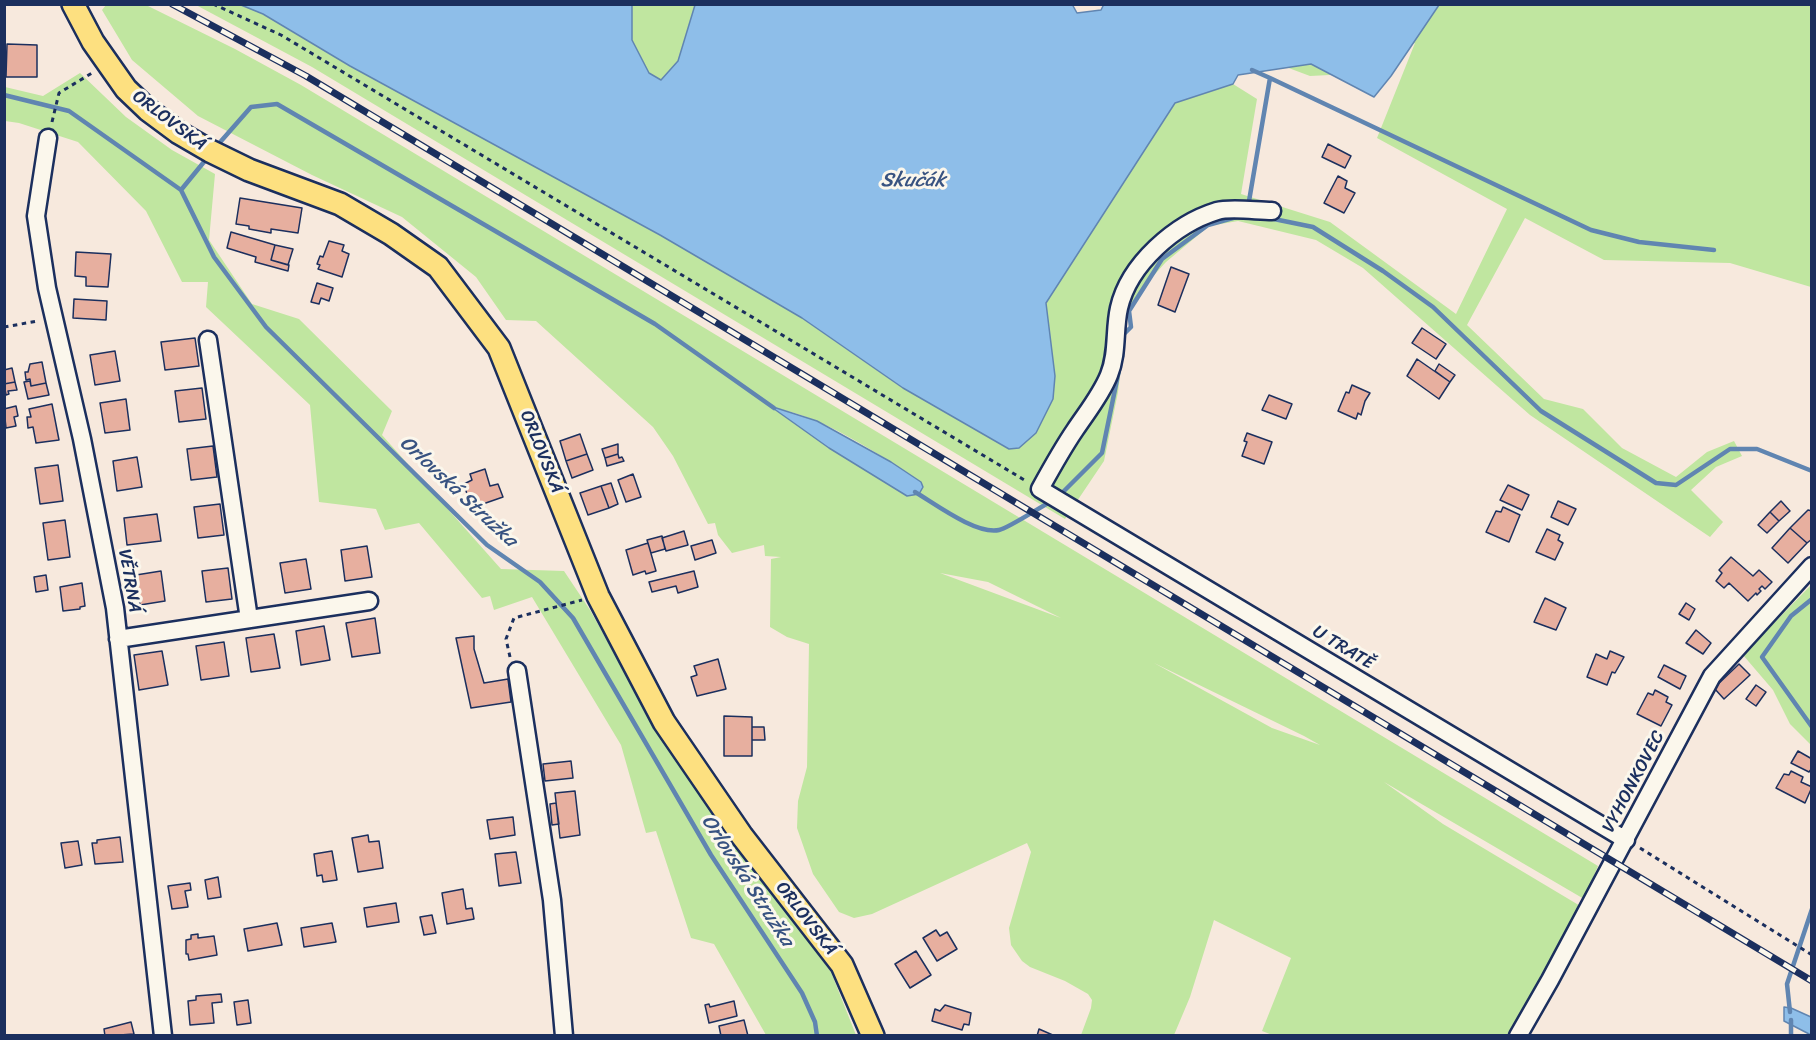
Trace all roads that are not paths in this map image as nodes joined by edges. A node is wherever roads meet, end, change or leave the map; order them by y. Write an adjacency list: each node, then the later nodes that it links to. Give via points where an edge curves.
1 (73, 4): 13 (main road, ORLOVSKÁ, via 93,42 126,89 179,133 249,170 340,204 438,267 499,348 598,596 663,722 742,836 842,965)
2 (48, 138): 8 (street, VĚTRNÁ, via 36,216)
3 (1265, 211): 10 (street, U TRATĚ, via 1219,210 1192,222 1173,234 1136,270 1119,308 1110,374 1043,491)
4 (208, 340): 7 (street)
5 (1812, 566): 10 (street, VYHONKOVEC, via 1712,676)
6 (369, 601): 7 (street)
7 (249, 619): 8 (street)
8 (118, 639): 11 (street, VĚTRNÁ)
9 (517, 670): 12 (street, via 552,900)
10 (1626, 840): 14 (street, VYHONKOVEC)
11 (163, 1035)
12 (564, 1035)
13 (873, 1035)
14 (1518, 1035)

